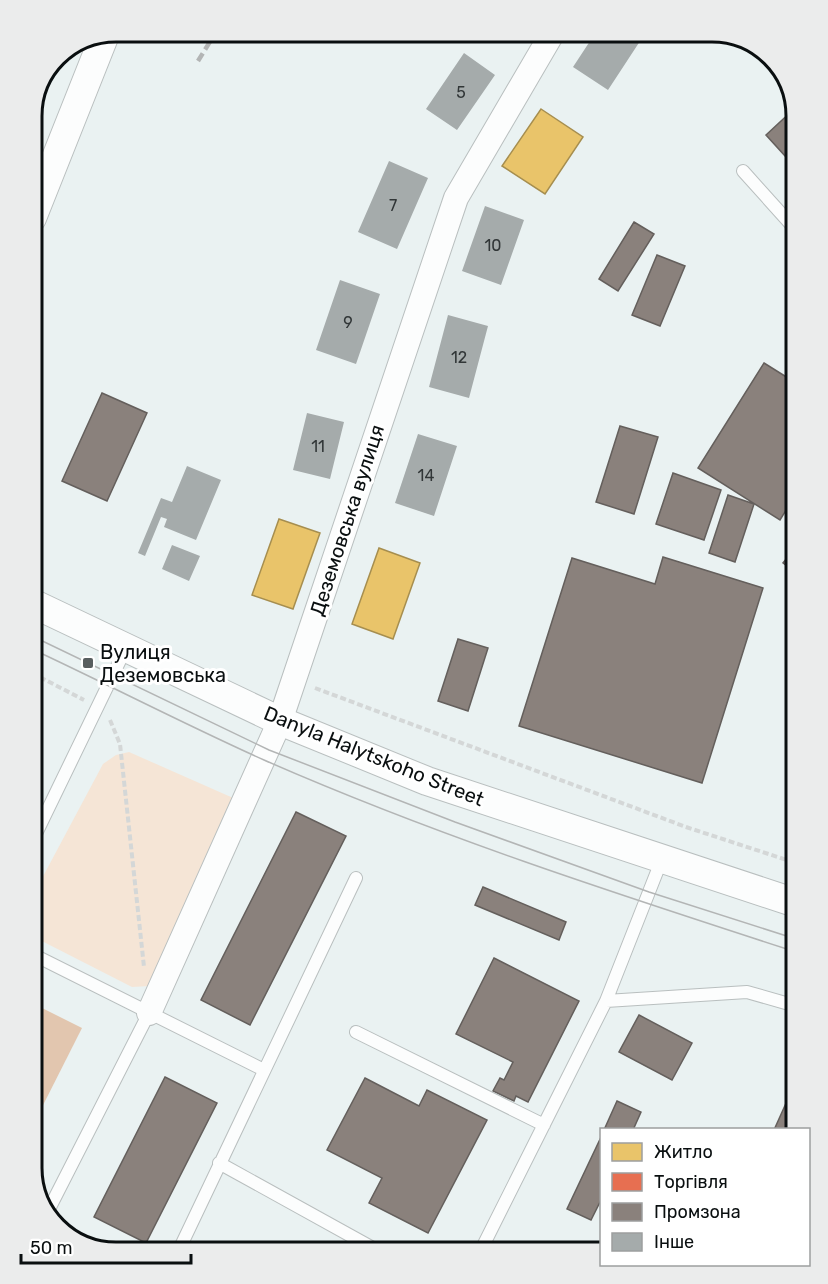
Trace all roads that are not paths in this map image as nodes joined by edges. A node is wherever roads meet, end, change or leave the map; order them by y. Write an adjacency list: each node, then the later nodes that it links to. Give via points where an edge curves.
1 (547, 42): 8 (street, Деземовська вулиця, via 456,198)
2 (102, 43): 4 (street)
3 (743, 171): 5 (lane)
4 (42, 193)
5 (786, 219)
6 (42, 608): 7 (street, Danyla Halytskoho Street)
7 (126, 648): 8 (street, Danyla Halytskoho Street); 9 (lane)
8 (280, 721): 10 (street, Danyla Halytskoho Street, via 427,781); 16 (street, Деземовська вулиця)
9 (42, 821)
10 (662, 858): 12 (street, Danyla Halytskoho Street); 14 (lane)
11 (356, 878): 18 (lane)
12 (786, 900)
13 (42, 959): 16 (lane)
14 (606, 1001): 15 (lane, via 747,992); 19 (lane)
15 (786, 1003)
16 (149, 1013): 18 (lane); 21 (lane)
17 (356, 1032): 19 (lane)
18 (264, 1070): 20 (lane)
19 (544, 1125): 24 (lane)
20 (219, 1163): 22 (lane); 23 (lane)
21 (52, 1204)
22 (183, 1242)
23 (362, 1242)
24 (485, 1242)

